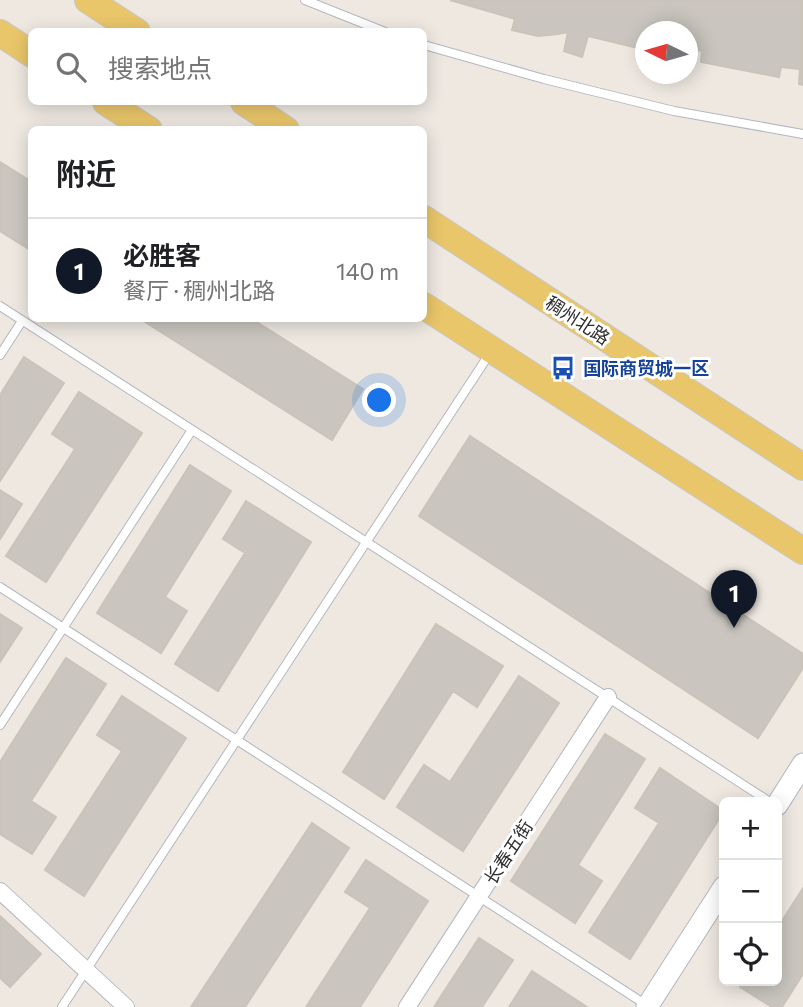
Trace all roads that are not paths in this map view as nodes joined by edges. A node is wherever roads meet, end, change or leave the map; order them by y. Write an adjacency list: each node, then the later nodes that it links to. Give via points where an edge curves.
1 (88, 0): 3 (main road)
2 (305, 0): 4 (lane)
3 (131, 28)
4 (375, 28)
5 (0, 33): 7 (main road)
6 (427, 46): 12 (lane, via 674,111)
7 (28, 51)
8 (111, 105): 10 (main road)
9 (248, 105): 11 (main road)
10 (143, 126)
11 (280, 126)
12 (803, 134)
13 (427, 221): 20 (main road, 稠州北路)
14 (0, 306): 16 (lane)
15 (427, 308): 17 (main road)
16 (22, 321): 18 (lane); 19 (lane)
17 (492, 350): 21 (lane); 22 (main road)
18 (0, 355)
19 (192, 430): 21 (lane); 24 (lane)
20 (803, 467)
21 (366, 542): 25 (lane); 27 (lane)
22 (803, 551)
23 (0, 587): 24 (lane)
24 (63, 628): 26 (lane); 27 (lane)
25 (608, 697): 29 (lane); 33 (street, 长春五街)
26 (0, 725)
27 (237, 740): 33 (lane); 34 (lane)
28 (803, 764): 30 (street)
29 (762, 797)
30 (782, 797)
31 (0, 891): 34 (street)
32 (719, 895): 35 (street)
33 (479, 897): 35 (lane); 38 (street, 长春五街)
34 (86, 970): 36 (lane); 37 (street)
35 (647, 1006)
36 (62, 1007)
37 (126, 1007)
38 (407, 1007)

